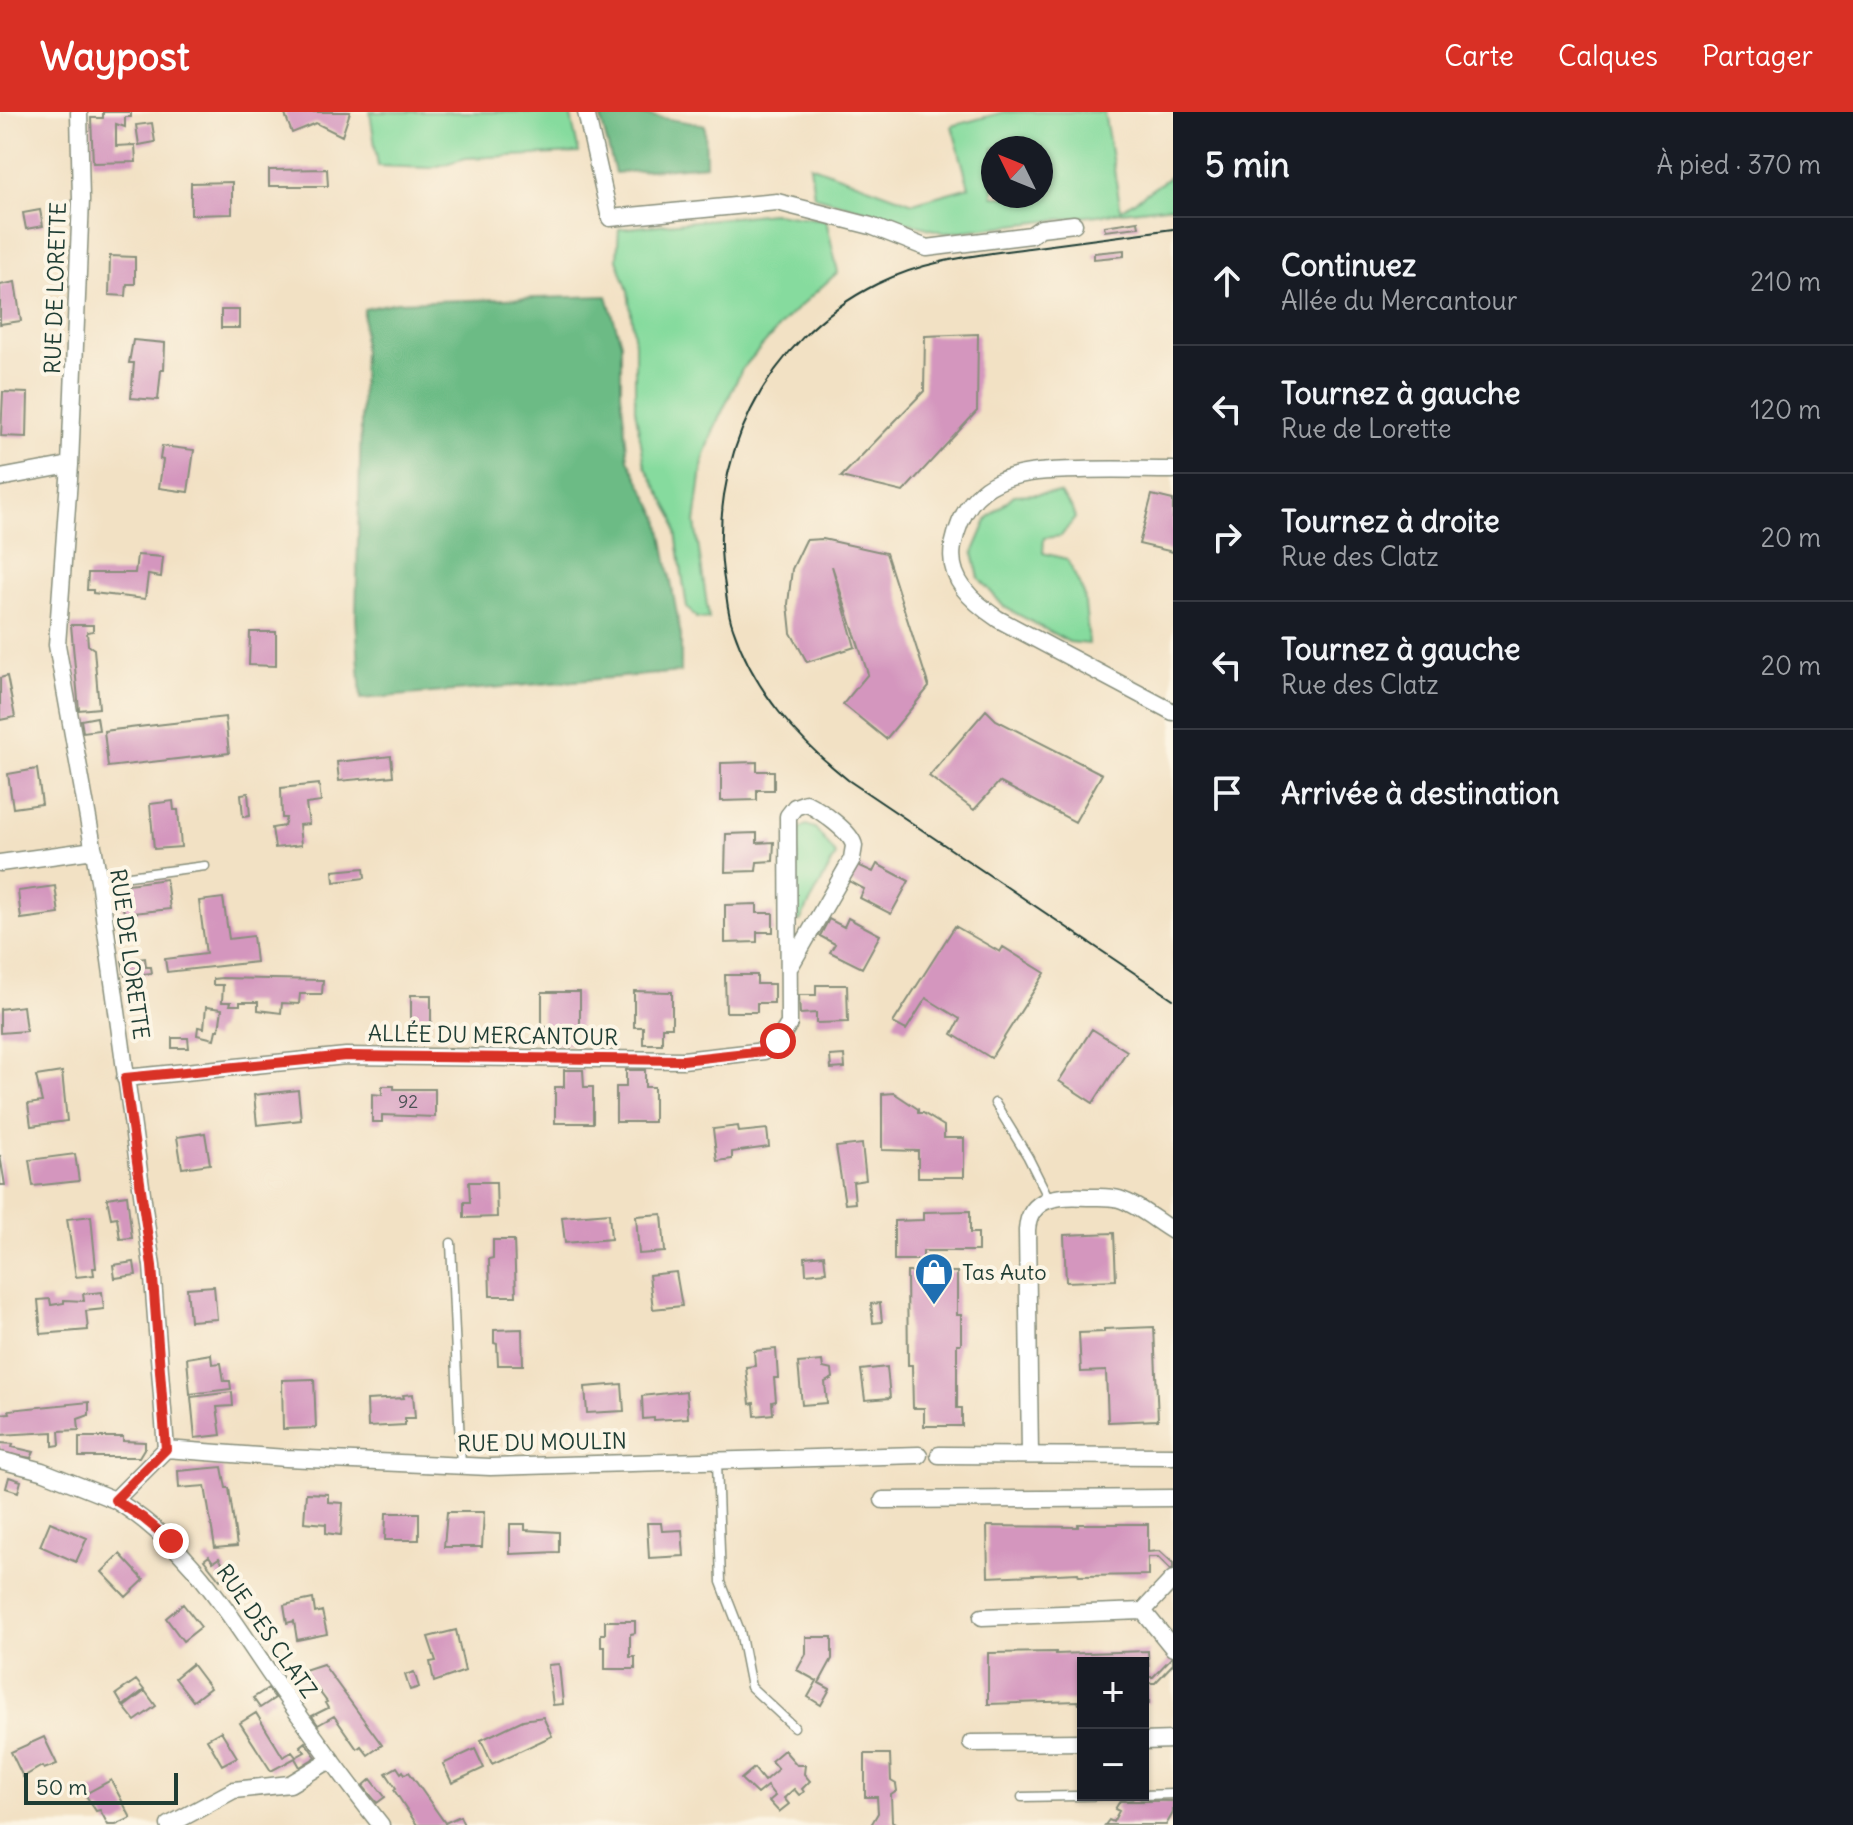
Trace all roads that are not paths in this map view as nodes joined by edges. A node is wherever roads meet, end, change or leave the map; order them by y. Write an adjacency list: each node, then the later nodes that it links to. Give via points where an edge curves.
1 (79, 112): 4 (street, RUE DE LORETTE, via 81,200)
2 (586, 112): 3 (street, via 610,218 777,202 871,226 927,248)
3 (1074, 224)
4 (70, 465): 6 (street); 8 (street, RUE DE LORETTE, via 57,645)
5 (1173, 470): 7 (street, via 1034,471 997,481 961,517 951,557 963,590 998,619)
6 (0, 478)
7 (1173, 712)
8 (94, 850): 9 (street); 11 (street, RUE DE LORETTE)
9 (0, 863)
10 (205, 866): 11 (lane)
11 (99, 880): 13 (street, RUE DE LORETTE)
12 (791, 965): 12 (street, ALLÉE DU MERCANTOUR, via 852,859 854,846 820,810 806,803 788,816); 13 (street, ALLÉE DU MERCANTOUR, via 789,1024 764,1051 683,1060 346,1056)
13 (125, 1078): 18 (street, RUE DE LORETTE, via 152,1266)
14 (995, 1103): 15 (lane)
15 (1049, 1199): 16 (street, via 1116,1198); 19 (street, via 1031,1212 1027,1230)
16 (1173, 1231)
17 (451, 1243): 25 (lane)
18 (166, 1449): 25 (street, RUE DU MOULIN); 27 (street)
19 (1030, 1454): 21 (street); 22 (street)
20 (919, 1455): 24 (street, RUE DU MOULIN)
21 (939, 1455)
22 (1173, 1456)
23 (0, 1460): 27 (street, RUE DES CLATZ)
24 (717, 1461): 25 (street, RUE DU MOULIN); 33 (lane, via 721,1582 740,1631 751,1687)
25 (461, 1466)
26 (1173, 1498): 28 (street)
27 (115, 1500): 38 (street, RUE DES CLATZ, via 192,1563)
28 (883, 1500)
29 (1173, 1579): 30 (street)
30 (1143, 1611): 31 (street); 32 (street)
31 (982, 1617)
32 (1173, 1648)
33 (794, 1727)
34 (1173, 1740): 35 (street)
35 (1149, 1741)
36 (1077, 1742): 37 (street)
37 (971, 1743)
38 (330, 1760): 43 (street, via 290,1784 234,1790); 44 (street, RUE DES CLATZ)
39 (1173, 1794): 40 (lane)
40 (1149, 1795)
41 (1077, 1796): 42 (lane)
42 (1022, 1797)
43 (169, 1825)
44 (381, 1825)

